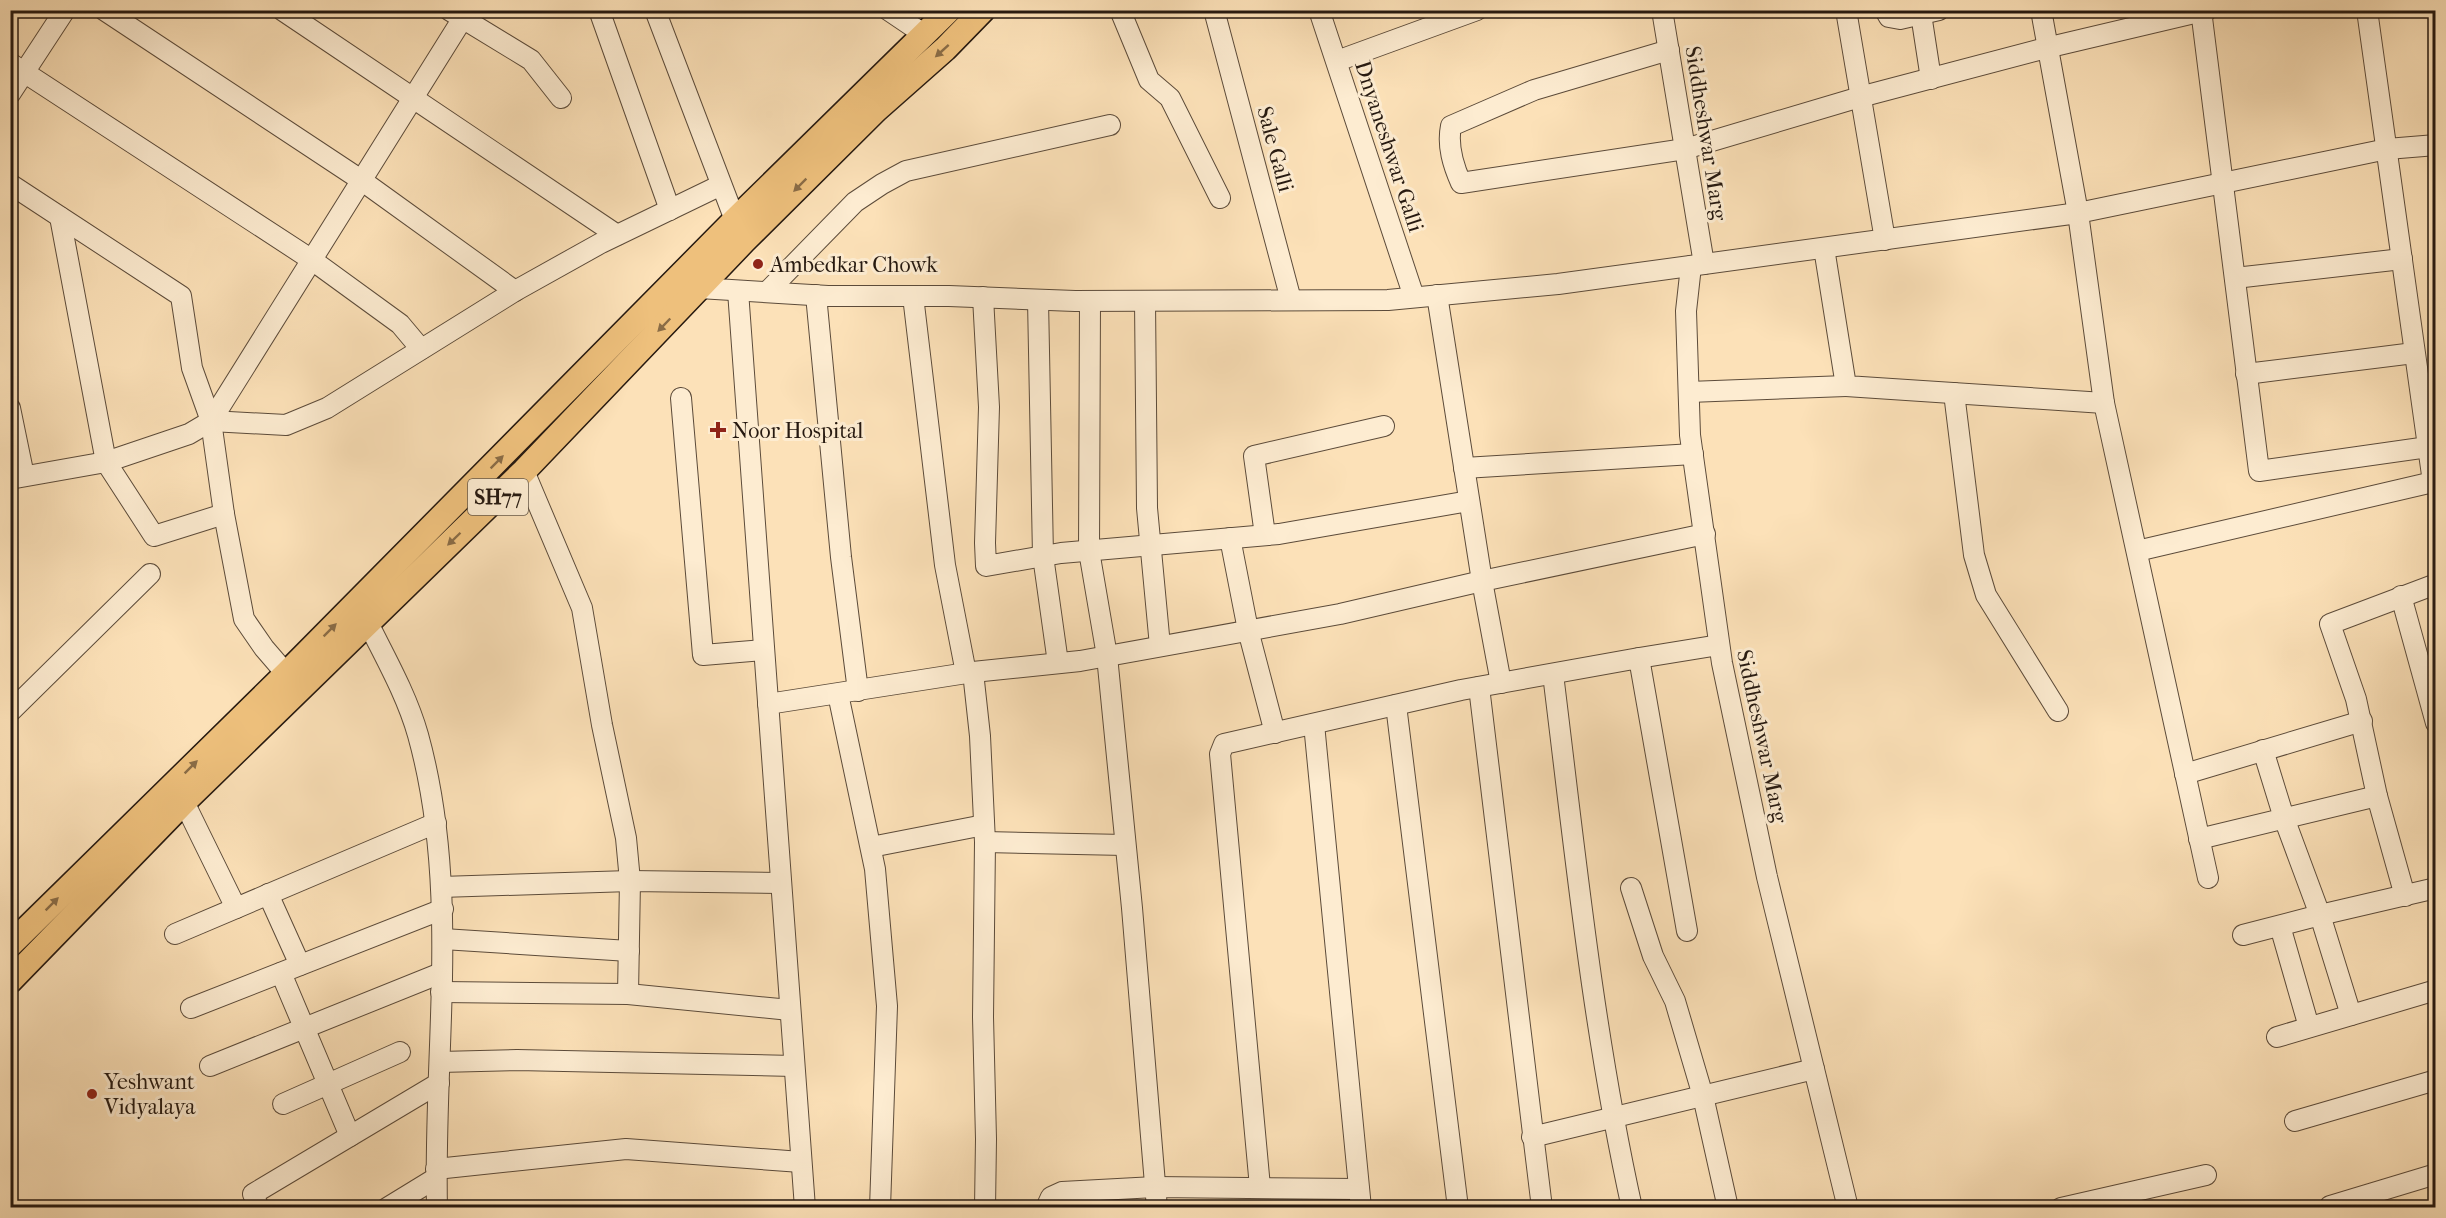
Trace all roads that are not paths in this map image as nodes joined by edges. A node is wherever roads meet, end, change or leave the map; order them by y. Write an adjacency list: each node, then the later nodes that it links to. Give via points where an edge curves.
1 (65, 10): 25 (street)
2 (104, 10): 35 (street)
3 (282, 10): 29 (street)
4 (598, 10): 40 (street)
5 (655, 10): 38 (street)
6 (888, 10): 21 (street)
7 (949, 10): 21 (main road, SH77)
8 (983, 10): 51 (main road, SH77, one-way to 51, via 876,110)
9 (1120, 10): 39 (street, via 1149,80 1170,98)
10 (1214, 10): 61 (street, Sale Galli)
11 (1318, 10): 24 (street, Dnyaneshwar Galli)
12 (1477, 10): 24 (street)
13 (1662, 10): 23 (street, Siddheshwar Marg)
14 (1846, 10): 28 (street)
15 (1885, 10): 19 (street, via 1889,17 1900,19)
16 (2041, 10): 22 (street)
17 (2367, 10): 34 (street)
18 (2203, 11): 22 (street); 37 (street)
19 (1930, 12): 26 (street)
20 (459, 14): 29 (street); 30 (street, via 531,60)
21 (925, 35): 43 (main road, SH77)
22 (2046, 48): 26 (street); 41 (street)
23 (1669, 50): 33 (street, Siddheshwar Marg); 33 (street, via 1534,90 1451,126 1448,140 1461,183)
24 (1337, 61): 59 (street, Dnyaneshwar Galli)
25 (17, 68): 27 (street); 48 (street)
26 (1931, 79): 28 (street)
27 (10, 94)
28 (1860, 97): 33 (street); 45 (street)
29 (412, 99): 35 (street); 44 (street)
30 (561, 99)
31 (1110, 125): 54 (street, via 906,171 855,202)
32 (2436, 145): 34 (street)
33 (1685, 149): 49 (street, Siddheshwar Marg)
34 (2387, 149): 37 (street); 47 (street)
35 (362, 180): 48 (street); 52 (street)
36 (10, 184): 42 (street)
37 (2223, 184): 41 (street); 50 (street)
38 (721, 185): 40 (street); 43 (street)
39 (1220, 198)
40 (670, 210): 44 (street)
41 (2078, 213): 45 (street); 71 (street)
42 (60, 217): 73 (street, via 181,296 192,368); 77 (street)
43 (735, 220): 105 (main road, SH77, one-way to 43)
44 (617, 235): 52 (street)
45 (1885, 240): 46 (street)
46 (1824, 248): 49 (street); 67 (street)
47 (2402, 259): 50 (street); 65 (street)
48 (312, 260): 64 (street, via 400,324); 73 (street)
49 (1697, 265): 56 (street); 68 (street, Siddheshwar Marg, via 1686,311)
50 (2235, 278): 66 (street)
51 (699, 288): 53 (street); 79 (main road, SH77, one-way to 79)
52 (515, 291): 64 (street)
53 (738, 291): 54 (street); 99 (street)
54 (767, 292): 55 (street)
55 (816, 295): 57 (street); 108 (street)
56 (1437, 295): 59 (street); 78 (street)
57 (913, 296): 58 (street); 103 (street, via 945,565)
58 (983, 297): 60 (street); 90 (street, via 989,406 986,566)
59 (1414, 297): 61 (street)
60 (1038, 300): 63 (street); 90 (street)
61 (1291, 300): 62 (street)
62 (1145, 301): 63 (street); 87 (street)
63 (1090, 302): 88 (street)
64 (421, 349): 73 (street, via 327,408 286,425)
65 (2414, 353): 66 (street); 75 (street)
66 (2246, 374): 75 (street, via 2259,471)
67 (1846, 386): 68 (street); 69 (street)
68 (1689, 392): 76 (street, Siddheshwar Marg)
69 (1954, 393): 71 (street); 112 (street, via 1974,555 1986,595)
70 (681, 398): 99 (street, via 703,656)
71 (2104, 403): 89 (street)
72 (10, 408): 80 (street)
73 (211, 421): 77 (street, via 189,434); 83 (street)
74 (1384, 426): 85 (street, via 1254,456)
75 (2428, 447): 81 (street)
76 (1693, 454): 78 (street); 84 (street, Siddheshwar Marg)
77 (106, 462): 80 (street); 83 (street, via 154,536)
78 (1464, 468): 82 (street)
79 (524, 471): 95 (main road, SH77, one-way to 95); 129 (street, via 582,608 626,838)
80 (17, 477)
81 (2434, 482): 89 (street)
82 (1469, 501): 85 (street); 92 (street)
83 (224, 514): 105 (street, via 244,619)
84 (1706, 534): 92 (street); 97 (street, Siddheshwar Marg)
85 (1265, 535): 86 (street)
86 (1230, 538): 87 (street); 96 (street)
87 (1150, 545): 88 (street); 98 (street)
88 (1089, 550): 90 (street); 100 (street)
89 (2137, 551): 119 (street)
90 (1043, 556): 102 (street)
91 (150, 574): 113 (street)
92 (1482, 581): 96 (street, via 1340,614); 106 (street)
93 (2436, 584): 94 (street)
94 (2402, 596): 114 (street, via 2330,624); 115 (street)
95 (368, 623): 105 (main road, SH77); 123 (street, via 418,735)
96 (1248, 630): 98 (street); 117 (street)
97 (1719, 645): 101 (street); 162 (street, Siddheshwar Marg, via 1767,877)
98 (1160, 646): 100 (street)
99 (764, 650): 110 (street)
100 (1107, 656): 102 (street); 126 (street)
101 (1639, 658): 104 (street); 140 (street)
102 (1058, 663): 103 (street)
103 (970, 672): 108 (street); 124 (street, via 980,736)
104 (1553, 674): 106 (street); 168 (street, via 1591,983)
105 (293, 682): 121 (main road, SH77); 144 (main road, SH77, one-way to 105)
106 (1501, 682): 107 (street)
107 (1479, 687): 111 (street); 171 (street)
108 (858, 691): 109 (street)
109 (838, 694): 110 (street); 127 (street)
110 (768, 704): 130 (street)
111 (1395, 705): 116 (street); 188 (street)
112 (2058, 711)
113 (10, 712)
114 (2362, 721): 118 (street); 120 (street)
115 (2436, 723)
116 (1314, 724): 117 (street); 178 (street)
117 (1275, 733): 177 (street, via 1224,744 1220,754)
118 (2263, 750): 119 (street); 122 (street)
119 (2185, 774): 125 (street)
120 (2377, 796): 122 (street); 135 (street)
121 (184, 802): 136 (street); 148 (main road, SH77)
122 (2284, 818): 125 (street); 138 (street)
123 (435, 823): 131 (street); 134 (street)
124 (985, 833): 126 (street); 127 (street); 185 (street)
125 (2199, 839): 128 (street)
126 (1125, 846): 176 (street)
127 (871, 847): 184 (street, via 887,1006)
128 (2208, 878)
129 (630, 881): 130 (street); 131 (street); 145 (street)
130 (780, 884): 153 (street)
131 (441, 886): 137 (street)
132 (1631, 888): 166 (street, via 1653,956 1675,1001)
133 (2436, 888): 135 (street)
134 (268, 894): 136 (street); 146 (street)
135 (2404, 896): 138 (street)
136 (236, 908): 141 (street)
137 (443, 909): 143 (street); 146 (street)
138 (2320, 915): 139 (street); 154 (street)
139 (2280, 926): 142 (street); 156 (street)
140 (1687, 932)
141 (175, 934)
142 (2244, 935)
143 (443, 939): 145 (street); 149 (street)
144 (10, 945)
145 (629, 951): 151 (street)
146 (300, 965): 147 (street)
147 (281, 973): 152 (street); 155 (street)
148 (10, 981)
149 (441, 982): 151 (street); 155 (street); 159 (street)
150 (2436, 990): 154 (street)
151 (627, 994): 153 (street)
152 (191, 1008)
153 (790, 1010): 161 (street)
154 (2350, 1015): 156 (street)
155 (304, 1028): 160 (street); 165 (street)
156 (2309, 1028): 157 (street)
157 (2277, 1037)
158 (400, 1052): 165 (street)
159 (440, 1062): 161 (street); 164 (street)
160 (210, 1066)
161 (794, 1066): 172 (street)
162 (1814, 1069): 166 (street); 192 (street, Siddheshwar Marg)
163 (2436, 1080): 169 (street)
164 (439, 1083): 170 (street); 173 (street)
165 (328, 1084): 167 (street); 170 (street)
166 (1703, 1096): 168 (street); 191 (street)
167 (283, 1104)
168 (1612, 1117): 171 (street); 190 (street)
169 (2295, 1121)
170 (350, 1136): 180 (street, via 253,1194)
171 (1532, 1137): 189 (street)
172 (801, 1162): 173 (street, via 626,1149); 183 (street)
173 (436, 1173): 181 (street); 182 (street)
174 (2436, 1174): 179 (street)
175 (2206, 1175): 193 (street)
176 (1155, 1187): 177 (street); 186 (street, via 1062,1192 1051,1197); 187 (street)
177 (1260, 1187): 178 (street)
178 (1359, 1198)
179 (2330, 1206)
180 (259, 1208)
181 (387, 1208)
182 (437, 1208)
183 (805, 1208)
184 (880, 1208)
185 (985, 1208)
186 (1046, 1208)
187 (1156, 1208)
188 (1458, 1208)
189 (1542, 1208)
190 (1632, 1208)
191 (1728, 1208)
192 (1848, 1208)
193 (2061, 1208)

